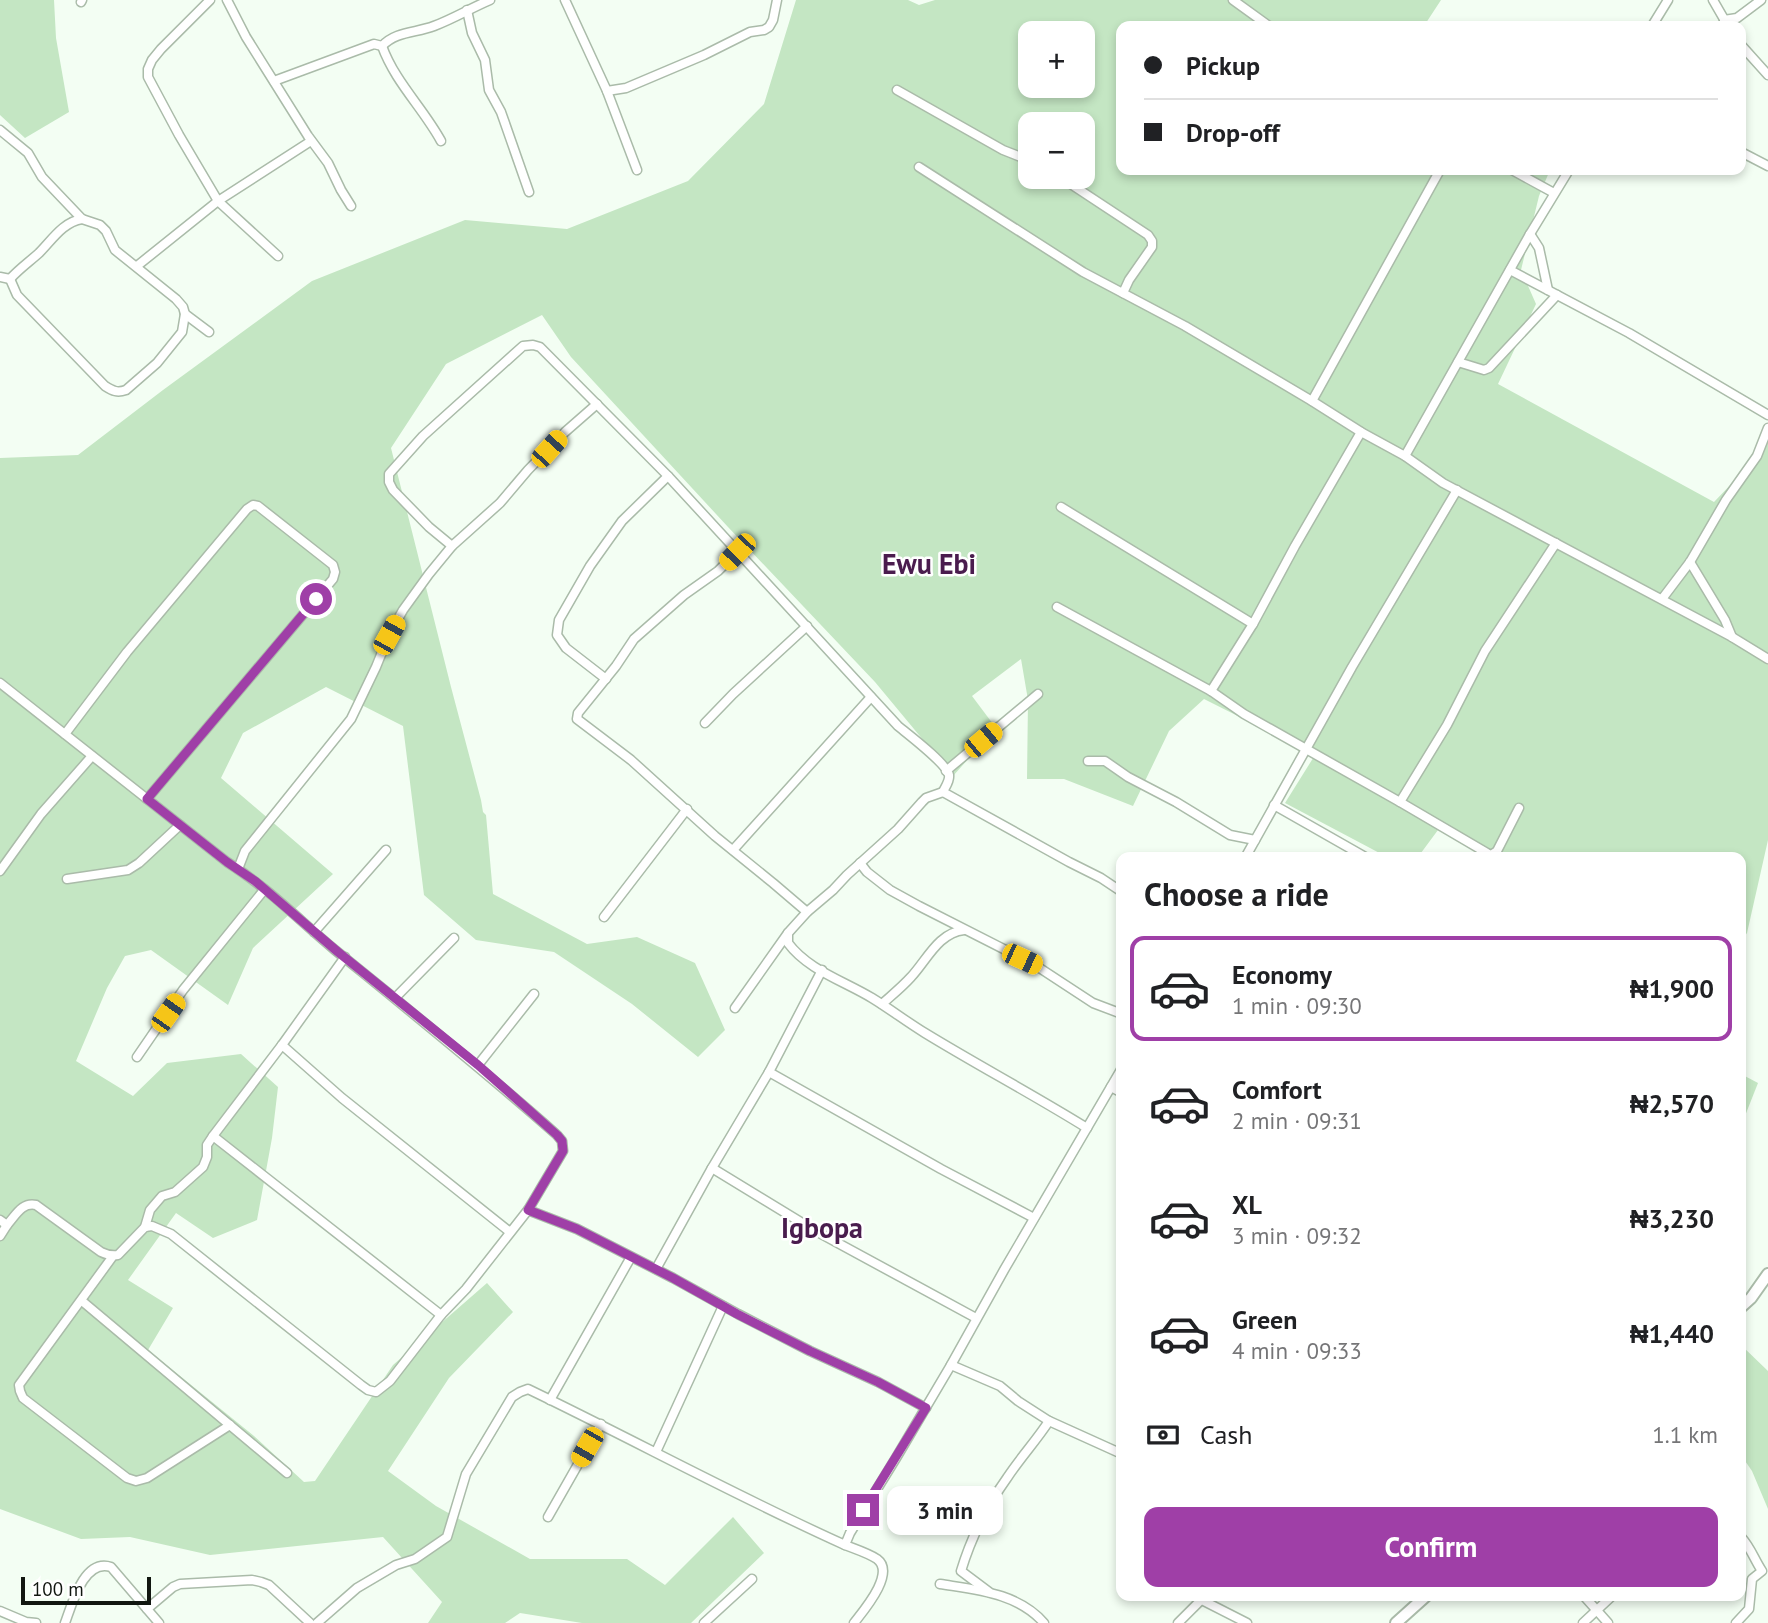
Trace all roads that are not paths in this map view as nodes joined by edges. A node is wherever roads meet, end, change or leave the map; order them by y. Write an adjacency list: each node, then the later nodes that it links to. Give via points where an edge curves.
1 (210, 0): 35 (street, via 161,49 148,77)
2 (227, 0): 18 (street)
3 (490, 0): 10 (street)
4 (565, 0): 20 (street)
5 (777, 0): 20 (street, via 774,20 764,30)
6 (1233, 0): 11 (street)
7 (1668, 0): 12 (street)
8 (1713, 0): 13 (street)
9 (1761, 0): 14 (street)
10 (467, 10): 15 (street, via 433,26 397,35); 33 (street, via 485,61 489,90)
11 (1262, 21)
12 (1655, 21)
13 (1729, 21)
14 (1731, 21)
15 (382, 46): 18 (street, via 374,44); 23 (street, via 396,77)
16 (1746, 51): 17 (street)
17 (1768, 75)
18 (274, 81): 22 (street)
19 (897, 90): 25 (street)
20 (607, 92): 28 (street)
21 (0, 130): 37 (street, via 28,153 42,177)
22 (311, 141): 35 (street); 36 (street)
23 (441, 141)
24 (1746, 155): 26 (street)
25 (1018, 156)
26 (1768, 166)
27 (919, 167): 45 (street)
28 (637, 170)
29 (1437, 175): 50 (street)
30 (1521, 175): 34 (street)
31 (1566, 175): 34 (street)
32 (1078, 189): 45 (street, via 1152,242)
33 (529, 192)
34 (1554, 194): 38 (street)
35 (218, 201): 39 (street); 40 (street)
36 (351, 206)
37 (82, 219): 40 (street, via 106,230 115,250); 43 (street, via 60,231)
38 (1530, 234): 41 (street); 44 (street, via 1539,248)
39 (278, 256)
40 (137, 266): 47 (street, via 176,299)
41 (1510, 270): 44 (street); 49 (street)
42 (0, 276): 43 (street)
43 (10, 279): 47 (street, via 17,295 113,391 126,390 157,363 182,332)
44 (1548, 290): 46 (street)
45 (1123, 293): 50 (street)
46 (1557, 295): 49 (street, via 1489,368); 52 (street)
47 (185, 314): 48 (street)
48 (209, 332)
49 (1458, 362): 55 (street)
50 (1312, 401): 54 (street)
51 (597, 404): 56 (street); 60 (street); 60 (street, via 540,347 523,346 424,436 389,474 389,482 429,527)
52 (1768, 415)
53 (1768, 428): 62 (street, via 1757,456)
54 (1361, 432): 55 (street); 66 (street)
55 (1405, 456): 57 (street)
56 (668, 476): 61 (street); 71 (street, via 622,521 559,620 557,635 566,648)
57 (1457, 490): 59 (street); 78 (street)
58 (1061, 507): 66 (street)
59 (1556, 543): 63 (street); 84 (street, via 1485,651)
60 (452, 545): 97 (street, via 403,610 351,719 245,851)
61 (737, 552): 67 (street); 71 (street, via 634,639)
62 (1690, 562): 63 (street); 65 (street)
63 (1662, 599): 68 (street)
64 (1057, 607): 73 (street)
65 (1720, 612): 68 (street); 69 (street)
66 (1253, 624): 73 (street)
67 (807, 626): 75 (street); 76 (street)
68 (1711, 626): 69 (street)
69 (1732, 637): 70 (street)
70 (1768, 659)
71 (606, 679): 87 (street, via 577,719)
72 (0, 682): 77 (street)
73 (1211, 691): 78 (street)
74 (1038, 694): 81 (street)
75 (871, 697): 81 (street); 91 (street)
76 (705, 723)
77 (65, 734): 79 (street); 83 (street, via 247,509 258,506 269,514 333,565 333,579)
78 (1306, 749): 84 (street); 85 (street)
79 (92, 756): 83 (street); 98 (street, via 41,814)
80 (1088, 761): 89 (street, via 1105,761 1230,835)
81 (946, 771): 82 (street, via 949,780)
82 (943, 792): 96 (street, via 922,802); 100 (street)
83 (147, 799): 88 (street)
84 (1400, 802): 94 (street)
85 (1274, 805): 89 (street); 93 (street)
86 (1519, 808): 95 (street)
87 (687, 809): 91 (street); 103 (street)
88 (180, 825): 97 (street); 99 (street, via 128,870)
89 (1255, 840): 92 (street)
90 (386, 850): 105 (street)
91 (733, 850): 102 (street)
92 (1248, 852)
93 (1356, 852)
94 (1486, 852)
95 (1496, 852)
96 (860, 863): 102 (street); 104 (street, via 890,890)
97 (238, 869): 101 (street)
98 (0, 871)
99 (66, 879)
100 (1116, 888)
101 (264, 890): 105 (street); 116 (street, via 183,990)
102 (807, 912): 106 (street)
103 (604, 917)
104 (967, 930): 112 (street, via 945,937); 114 (street)
105 (314, 932): 108 (street)
106 (788, 933): 109 (street, via 793,950); 113 (street)
107 (454, 937): 111 (street)
108 (345, 957): 111 (street); 115 (street)
109 (822, 970): 112 (street); 118 (street)
110 (534, 994): 117 (street)
111 (395, 998): 117 (street)
112 (882, 1004): 122 (street)
113 (735, 1008)
114 (1116, 1012)
115 (282, 1045): 123 (street); 129 (street)
116 (137, 1057)
117 (478, 1065): 125 (street, via 562,1141 563,1151)
118 (769, 1072): 124 (street); 126 (street)
119 (1116, 1078): 120 (street)
120 (1111, 1087): 121 (street); 122 (street)
121 (1116, 1090)
122 (1087, 1128): 126 (street)
123 (213, 1136): 128 (street, via 203,1167 175,1192 162,1196 150,1210); 138 (street)
124 (712, 1168): 133 (street); 139 (street)
125 (528, 1210): 129 (street); 132 (street)
126 (1034, 1218): 139 (street)
127 (4, 1223): 130 (street); 131 (street, via 23,1205 36,1205)
128 (145, 1227): 131 (street); 138 (street, via 172,1234 372,1391 385,1385)
129 (510, 1232): 138 (street)
130 (0, 1236)
131 (113, 1256): 135 (street)
132 (631, 1257): 133 (street); 141 (street)
133 (656, 1269): 137 (street)
134 (1768, 1274): 136 (street)
135 (82, 1301): 145 (street); 145 (street, via 19,1385 23,1398 135,1481 147,1478)
136 (1746, 1302)
137 (723, 1306): 142 (street); 147 (street)
138 (441, 1315)
139 (976, 1318): 140 (street)
140 (951, 1365): 142 (street); 143 (street, via 1000,1386)
141 (550, 1400): 144 (street); 168 (street, via 528,1389 512,1397 466,1474 447,1537 358,1588)
142 (926, 1408): 151 (street)
143 (1049, 1421): 146 (street); 154 (street, via 1007,1478 968,1550 961,1571)
144 (601, 1424): 147 (street); 149 (street)
145 (230, 1425): 148 (street)
146 (1116, 1451)
147 (656, 1452): 151 (street)
148 (287, 1473)
149 (548, 1517)
150 (1746, 1543): 178 (street, via 1762,1571 1752,1579 1749,1609)
151 (845, 1545): 170 (street, via 882,1565 878,1589)
152 (752, 1579): 169 (street)
153 (940, 1584): 154 (street)
154 (989, 1592): 163 (street)
155 (1196, 1601): 173 (street)
156 (1204, 1601): 174 (street)
157 (1420, 1601): 175 (street)
158 (1589, 1601): 161 (street)
159 (1606, 1601): 161 (street)
160 (147, 1609): 165 (street, via 111,1567 103,1564 76,1592); 166 (street); 167 (street, via 180,1584 253,1580 269,1585)
161 (1597, 1609): 176 (street); 177 (street)
162 (0, 1611): 164 (street)
163 (1036, 1614): 171 (street); 172 (street)
164 (36, 1623)
165 (65, 1623)
166 (159, 1623)
167 (310, 1623)
168 (317, 1623)
169 (704, 1623)
170 (855, 1623)
171 (1031, 1623)
172 (1044, 1623)
173 (1178, 1623)
174 (1247, 1623)
175 (1396, 1623)
176 (1583, 1623)
177 (1608, 1623)
178 (1736, 1623)

